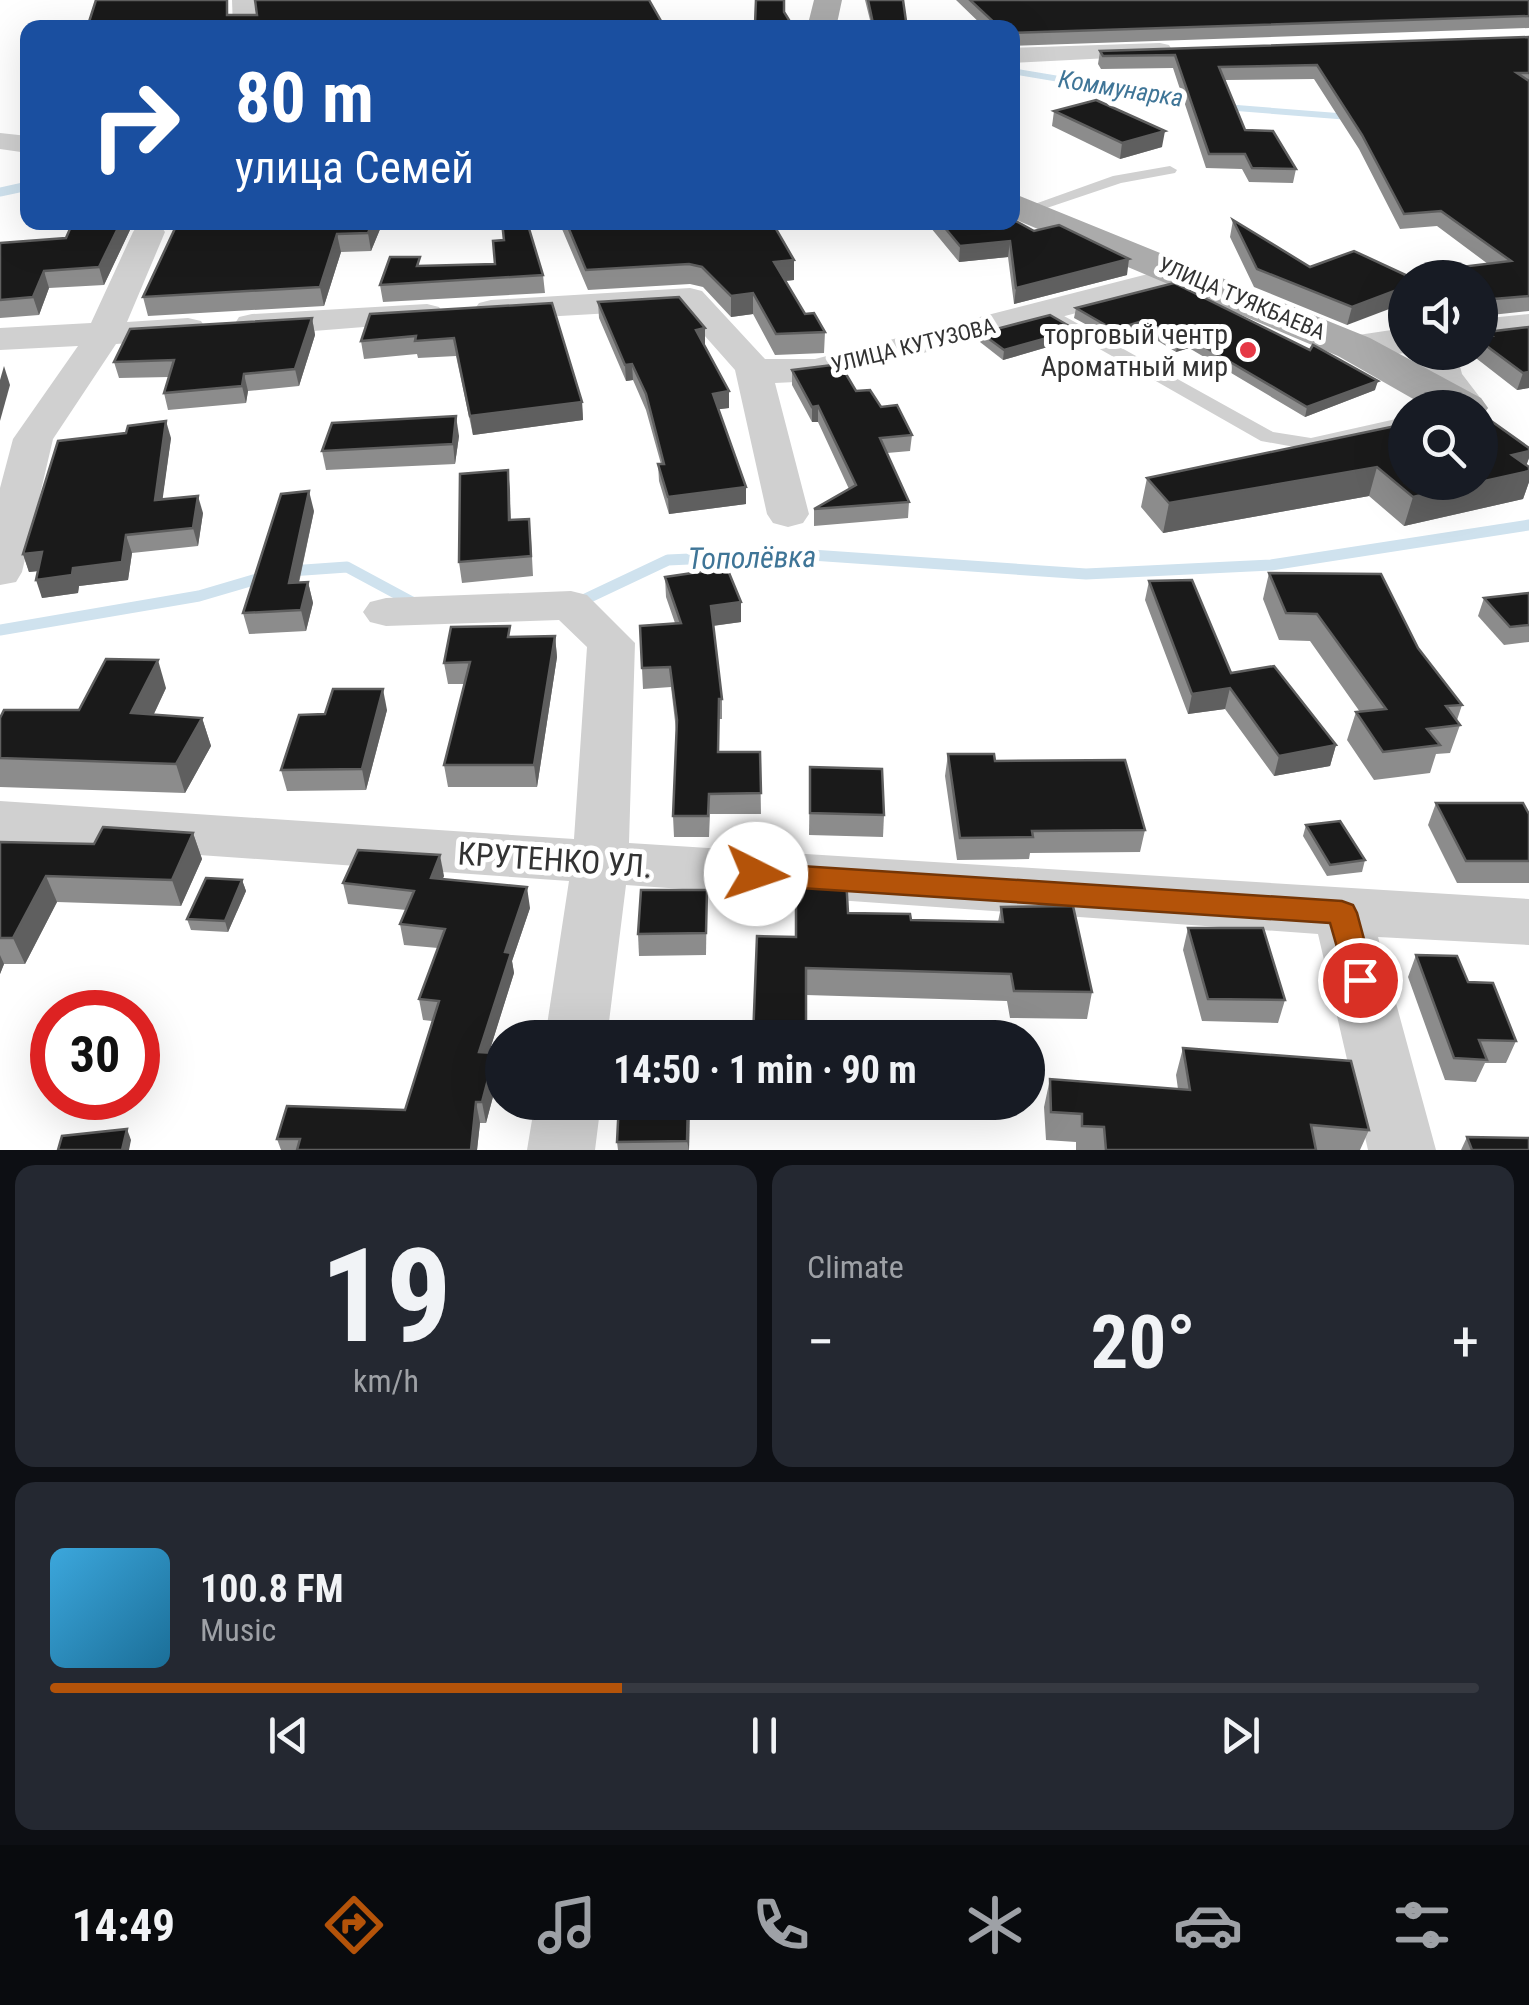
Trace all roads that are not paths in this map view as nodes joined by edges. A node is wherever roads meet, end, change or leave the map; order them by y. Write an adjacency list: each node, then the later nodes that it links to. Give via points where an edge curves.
1 (1184, 49): 2 (street)
2 (1020, 56)
3 (1170, 170): 4 (lane)
4 (1020, 207)
5 (1020, 207): 7 (main road, УЛИЦА ТУЯКБАЕВА)
6 (149, 232): 11 (street)
7 (1188, 274): 8 (street, УЛИЦА КУТУЗОВА); 14 (main road, УЛИЦА ТУЯКБАЕВА)
8 (1046, 311): 15 (street, УЛИЦА КУТУЗОВА, via 816,370); 19 (lane, via 1268,437 1311,444)
9 (1529, 327): 10 (street)
10 (1498, 330)
11 (104, 334): 12 (street); 15 (street, via 690,298); 21 (street, via 33,439)
12 (0, 339)
13 (1388, 343): 14 (street)
14 (1354, 346): 17 (main road, УЛИЦА ТУЯКБАЕВА)
15 (753, 368): 20 (street)
16 (1439, 370): 18 (street)
17 (1432, 390)
18 (1453, 390)
19 (1388, 427)
20 (788, 514)
21 (0, 572)
22 (386, 612): 24 (street, via 572,605 611,643)
23 (0, 821): 24 (street, КРУТЕНКО УЛ.)
24 (600, 864): 25 (street, КРУТЕНКО УЛ.); 27 (street)
25 (1342, 913): 26 (street, КРУТЕНКО УЛ.); 30 (street)
26 (1529, 922)
27 (578, 1020)
28 (565, 1120): 29 (street)
29 (561, 1150)
30 (1402, 1150)

